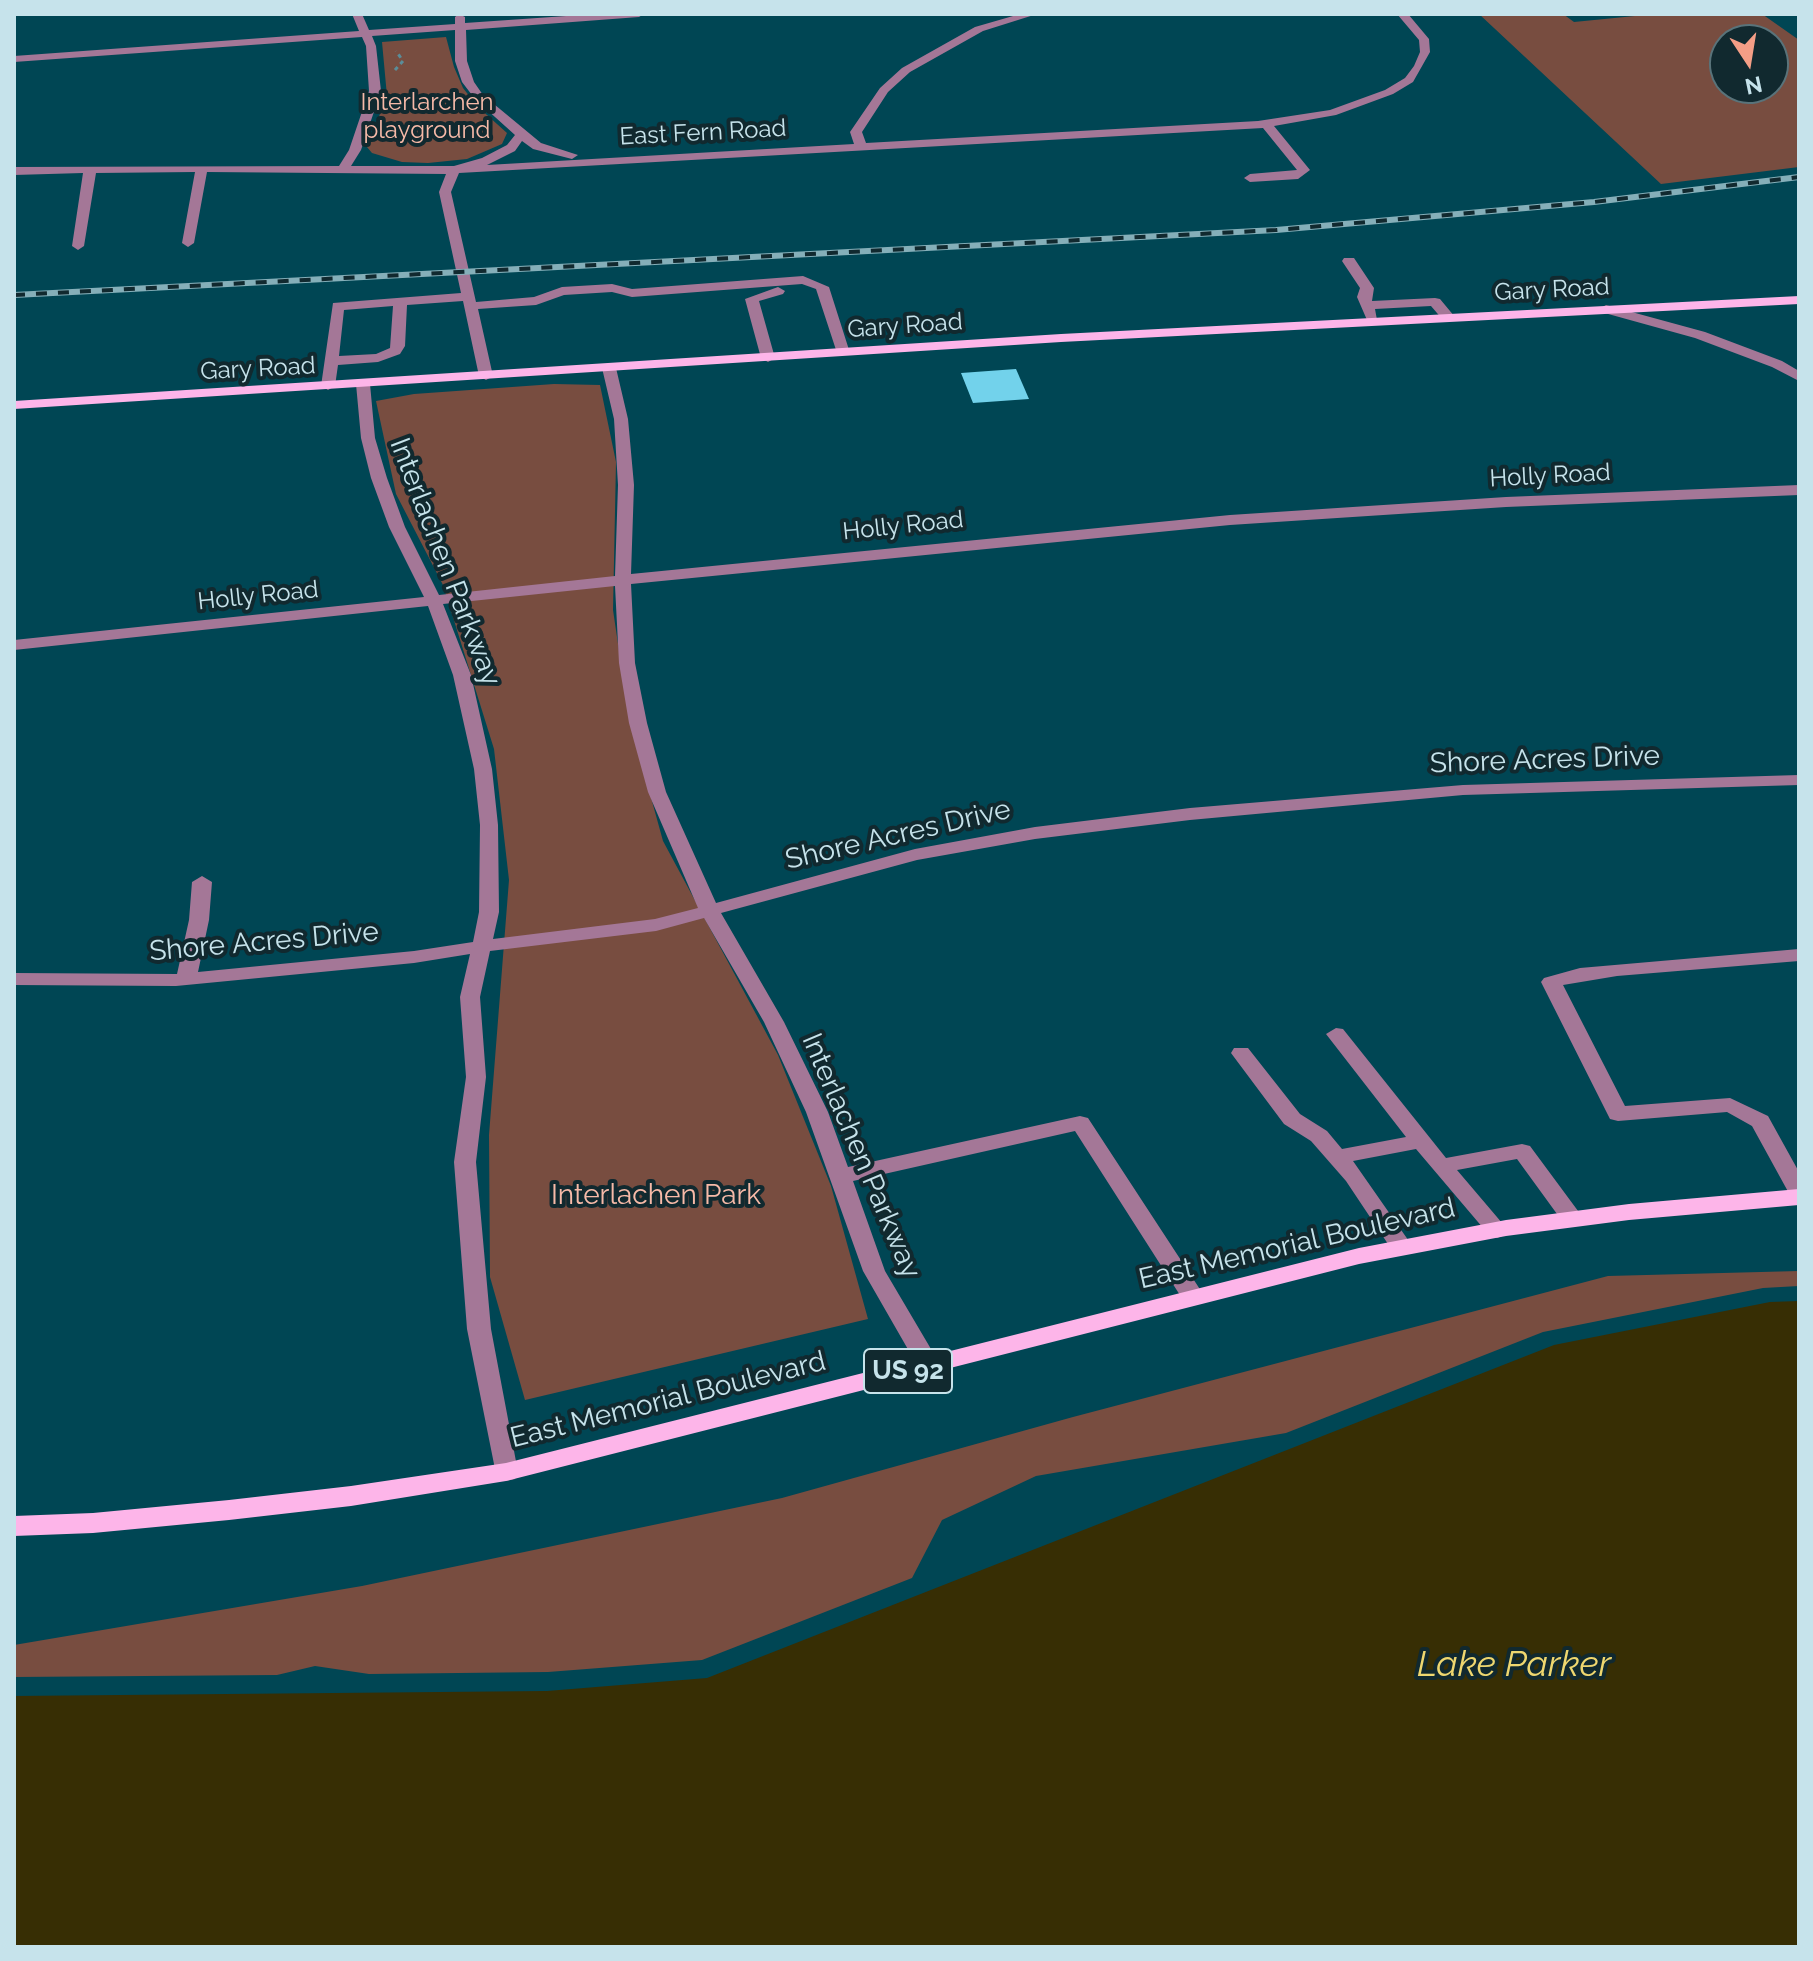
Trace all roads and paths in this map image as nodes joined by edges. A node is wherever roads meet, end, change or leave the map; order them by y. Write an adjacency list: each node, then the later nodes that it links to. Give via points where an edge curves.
1 (357, 14): 6 (street)
2 (639, 14): 5 (street)
3 (1032, 14): 10 (street, via 979,29 906,70 884,90 856,132)
4 (1402, 14): 8 (street, East Fern Road, via 1424,39 1425,52 1409,80 1332,113)
5 (460, 21): 6 (street); 9 (street, via 461,61 468,82)
6 (364, 34): 7 (street); 14 (street, via 371,46 375,91 355,150)
7 (14, 59)
8 (1266, 124): 10 (street, East Fern Road); 17 (street, via 1304,170 1298,175)
9 (521, 135): 11 (street, via 537,146 570,155); 15 (street, via 511,148)
10 (861, 146): 11 (street, East Fern Road)
11 (612, 159): 15 (street, East Fern Road)
12 (90, 169): 13 (street, East Fern Road); 16 (street, East Fern Road); 19 (street)
13 (202, 169): 14 (street, East Fern Road); 18 (street)
14 (342, 170): 15 (street, East Fern Road)
15 (454, 170): 24 (street, via 445,192)
16 (14, 171)
17 (1250, 178)
18 (188, 243)
19 (78, 246)
20 (1349, 261): 25 (street, via 1367,288)
21 (822, 287): 24 (street, via 803,280 632,293 612,288 562,291 536,301); 29 (street); 30 (street, via 769,292 752,299)
22 (1799, 300): 26 (main road, Gary Road)
23 (400, 301): 24 (street); 31 (street, via 395,351 378,358); 31 (street, via 338,306)
24 (469, 301): 33 (street)
25 (1366, 305): 27 (street, via 1435,302); 28 (street)
26 (1606, 309): 27 (main road, Gary Road); 34 (street, via 1700,335)
27 (1448, 317): 28 (main road, Gary Road)
28 (1373, 320): 29 (main road, Gary Road)
29 (843, 353): 30 (main road, Gary Road)
30 (768, 358): 32 (main road, Gary Road)
31 (331, 361): 36 (street)
32 (609, 368): 33 (main road, Gary Road); 39 (street, Interlachen Parkway, via 621,419 626,496)
33 (486, 376): 35 (main road, Gary Road)
34 (1799, 377)
35 (363, 384): 36 (main road, Gary Road); 40 (street, Interlachen Parkway, via 368,438 379,478)
36 (328, 386): 37 (main road, Gary Road)
37 (14, 405)
38 (1799, 490): 39 (street, Holly Road, via 1230,520)
39 (622, 580): 40 (street, Holly Road); 44 (street, Interlachen Parkway, via 627,663 638,723 657,792)
40 (434, 601): 41 (street, Holly Road); 45 (street, Interlachen Parkway, via 462,675 483,769 489,898)
41 (14, 645)
42 (1799, 780): 44 (street, Shore Acres Drive, via 1463,790 1190,814 1035,833 915,855)
43 (202, 882): 48 (street)
44 (710, 912): 45 (street, Shore Acres Drive, via 656,925); 54 (street, Interlachen Parkway, via 774,1022)
45 (482, 946): 48 (street, Shore Acres Drive); 61 (street, Interlachen Parkway, via 470,997 476,1077 465,1162 479,1329)
46 (1799, 955): 55 (street, via 1580,974 1551,982 1618,1114 1730,1105 1741,1109 1767,1130)
47 (14, 979): 48 (street, Shore Acres Drive)
48 (186, 979)
49 (1336, 1034): 51 (street)
50 (1241, 1053): 52 (street, via 1292,1119 1319,1136)
51 (1421, 1141): 52 (street); 53 (street)
52 (1337, 1157): 58 (street)
53 (1441, 1166): 56 (street, via 1522,1151); 57 (street)
54 (842, 1176): 59 (street, via 1080,1123); 60 (street, Interlachen Parkway, via 874,1271)
55 (1799, 1195): 56 (main road, East Memorial Boulevard / US 92)
56 (1573, 1220): 57 (main road, East Memorial Boulevard / US 92)
57 (1497, 1230): 58 (main road, East Memorial Boulevard / US 92)
58 (1402, 1247): 59 (main road, East Memorial Boulevard / US 92)
59 (1193, 1297): 60 (main road, East Memorial Boulevard / US 92)
60 (929, 1366): 61 (main road, East Memorial Boulevard / US 92)
61 (506, 1472): 62 (main road, East Memorial Boulevard / US 92, via 229,1510)
62 (14, 1526)

